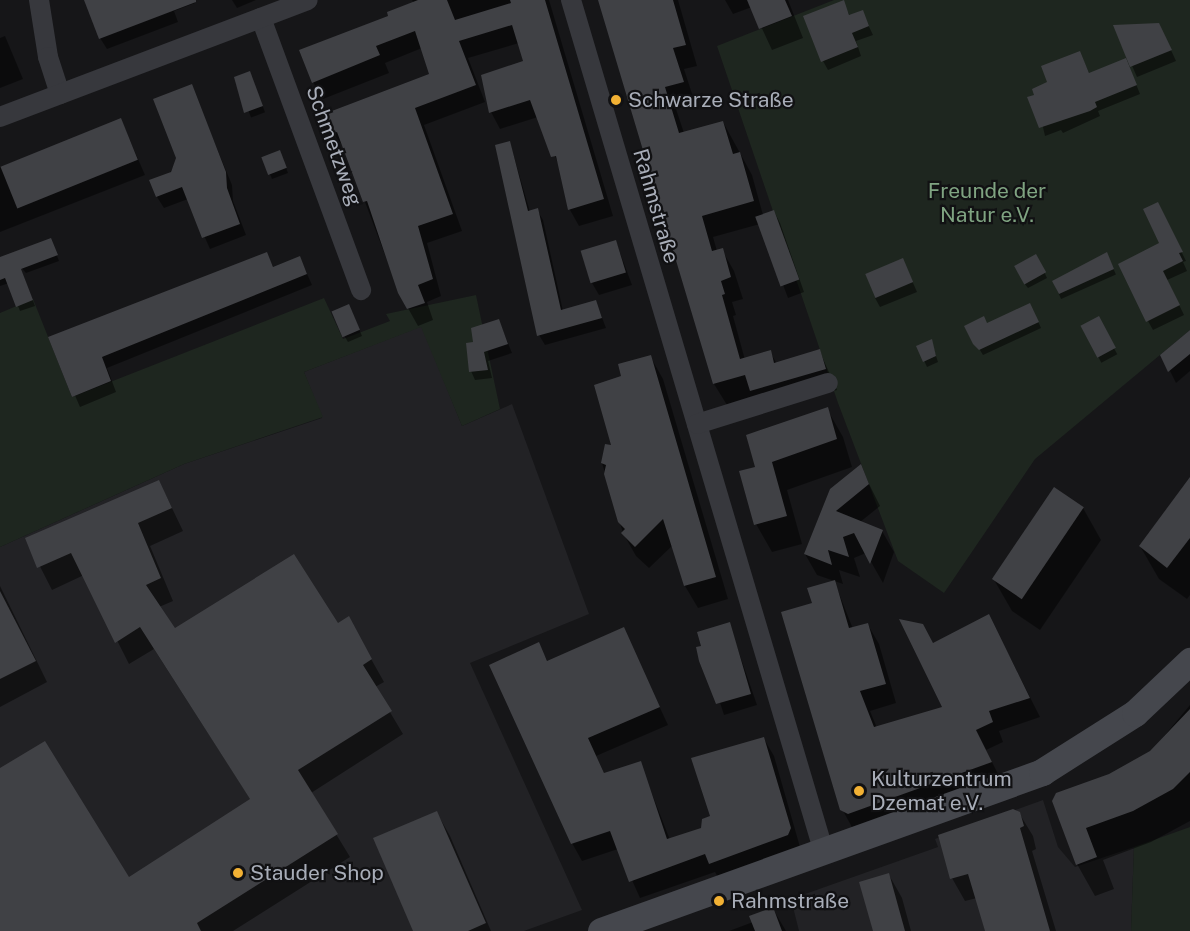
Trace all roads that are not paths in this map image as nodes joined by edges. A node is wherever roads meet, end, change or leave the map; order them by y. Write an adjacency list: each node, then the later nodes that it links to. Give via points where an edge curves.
1 (39, 0): 5 (street, via 48,57)
2 (308, 0): 4 (street)
3 (571, 0): 9 (street, Rahmstraße)
4 (261, 18): 5 (street); 7 (street, Schmetzweg)
5 (60, 94): 6 (street)
6 (0, 117)
7 (361, 290)
8 (828, 383): 9 (street)
9 (697, 424): 11 (street, Rahmstraße)
10 (1190, 662): 11 (main road, via 1135,713 1042,772)
11 (823, 849): 12 (main road)
12 (601, 931)

